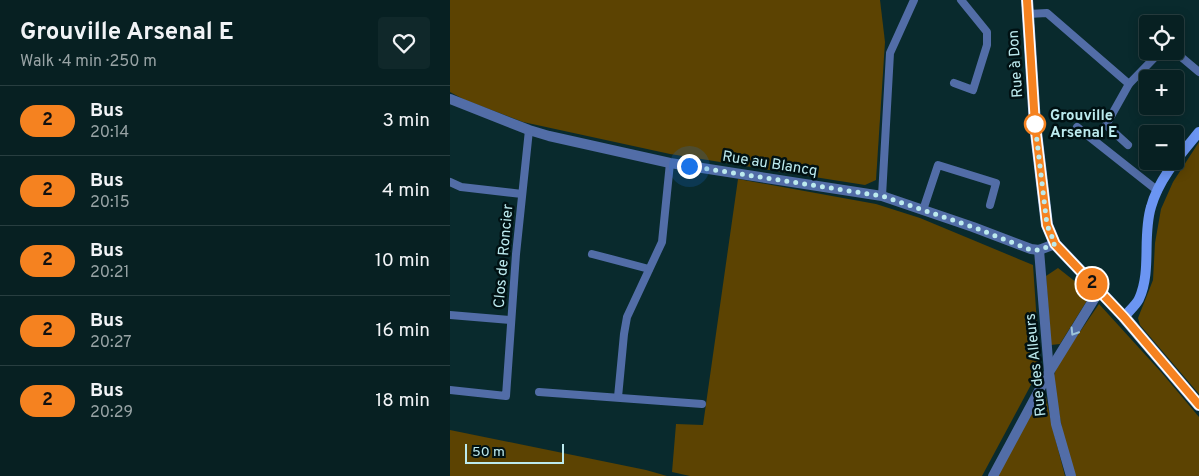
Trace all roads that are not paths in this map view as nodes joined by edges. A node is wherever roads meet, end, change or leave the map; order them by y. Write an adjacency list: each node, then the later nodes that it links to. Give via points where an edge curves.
1 (914, 0): 19 (lane, via 890,53)
2 (961, 0): 8 (lane, via 987,32 987,45 972,90)
3 (1027, 0): 4 (main road, Rue à Don)
4 (1028, 14): 9 (lane, via 1048,13); 22 (main road, Rue à Don, via 1042,194 1047,225)
5 (1184, 59): 7 (lane)
6 (1153, 60): 9 (lane)
7 (1199, 72)
8 (954, 83)
9 (1130, 84): 14 (lane, via 1106,125)
10 (450, 99): 12 (street, Rue au Blancq)
11 (1077, 127): 17 (lane)
12 (529, 130): 15 (street, Rue au Blancq); 18 (lane, Clos de Roncier)
13 (1199, 132): 17 (main road, via 1170,169)
14 (1128, 145)
15 (670, 162): 19 (street, Rue au Blancq); 25 (lane, via 662,242)
16 (450, 182): 18 (lane, Clos de Roncier, via 461,187)
17 (1158, 191): 28 (main road, via 1147,228 1144,283 1138,300)
18 (522, 194): 29 (lane, Clos de Roncier)
19 (882, 196): 21 (street, Rue au Blancq)
20 (990, 205): 21 (lane, via 996,183 938,165)
21 (923, 210): 23 (street, Rue au Blancq, via 1031,250)
22 (1055, 244): 23 (street); 26 (main road)
23 (1039, 250): 30 (street, Rue des Alleurs)
24 (592, 254): 25 (lane)
25 (649, 270): 33 (lane, via 627,317)
26 (1100, 291): 28 (main road); 30 (street, one-way to 30)
27 (450, 315): 29 (lane, Clos de Roncier)
28 (1124, 317): 35 (main road)
29 (511, 320): 31 (lane, Clos de Roncier, via 506,396)
30 (1049, 372): 36 (street); 37 (street, Rue des Alleurs, via 1056,424)
31 (450, 390)
32 (540, 392): 33 (lane)
33 (618, 397): 34 (lane)
34 (702, 404)
35 (1199, 405)
36 (992, 476)
37 (1070, 476)

